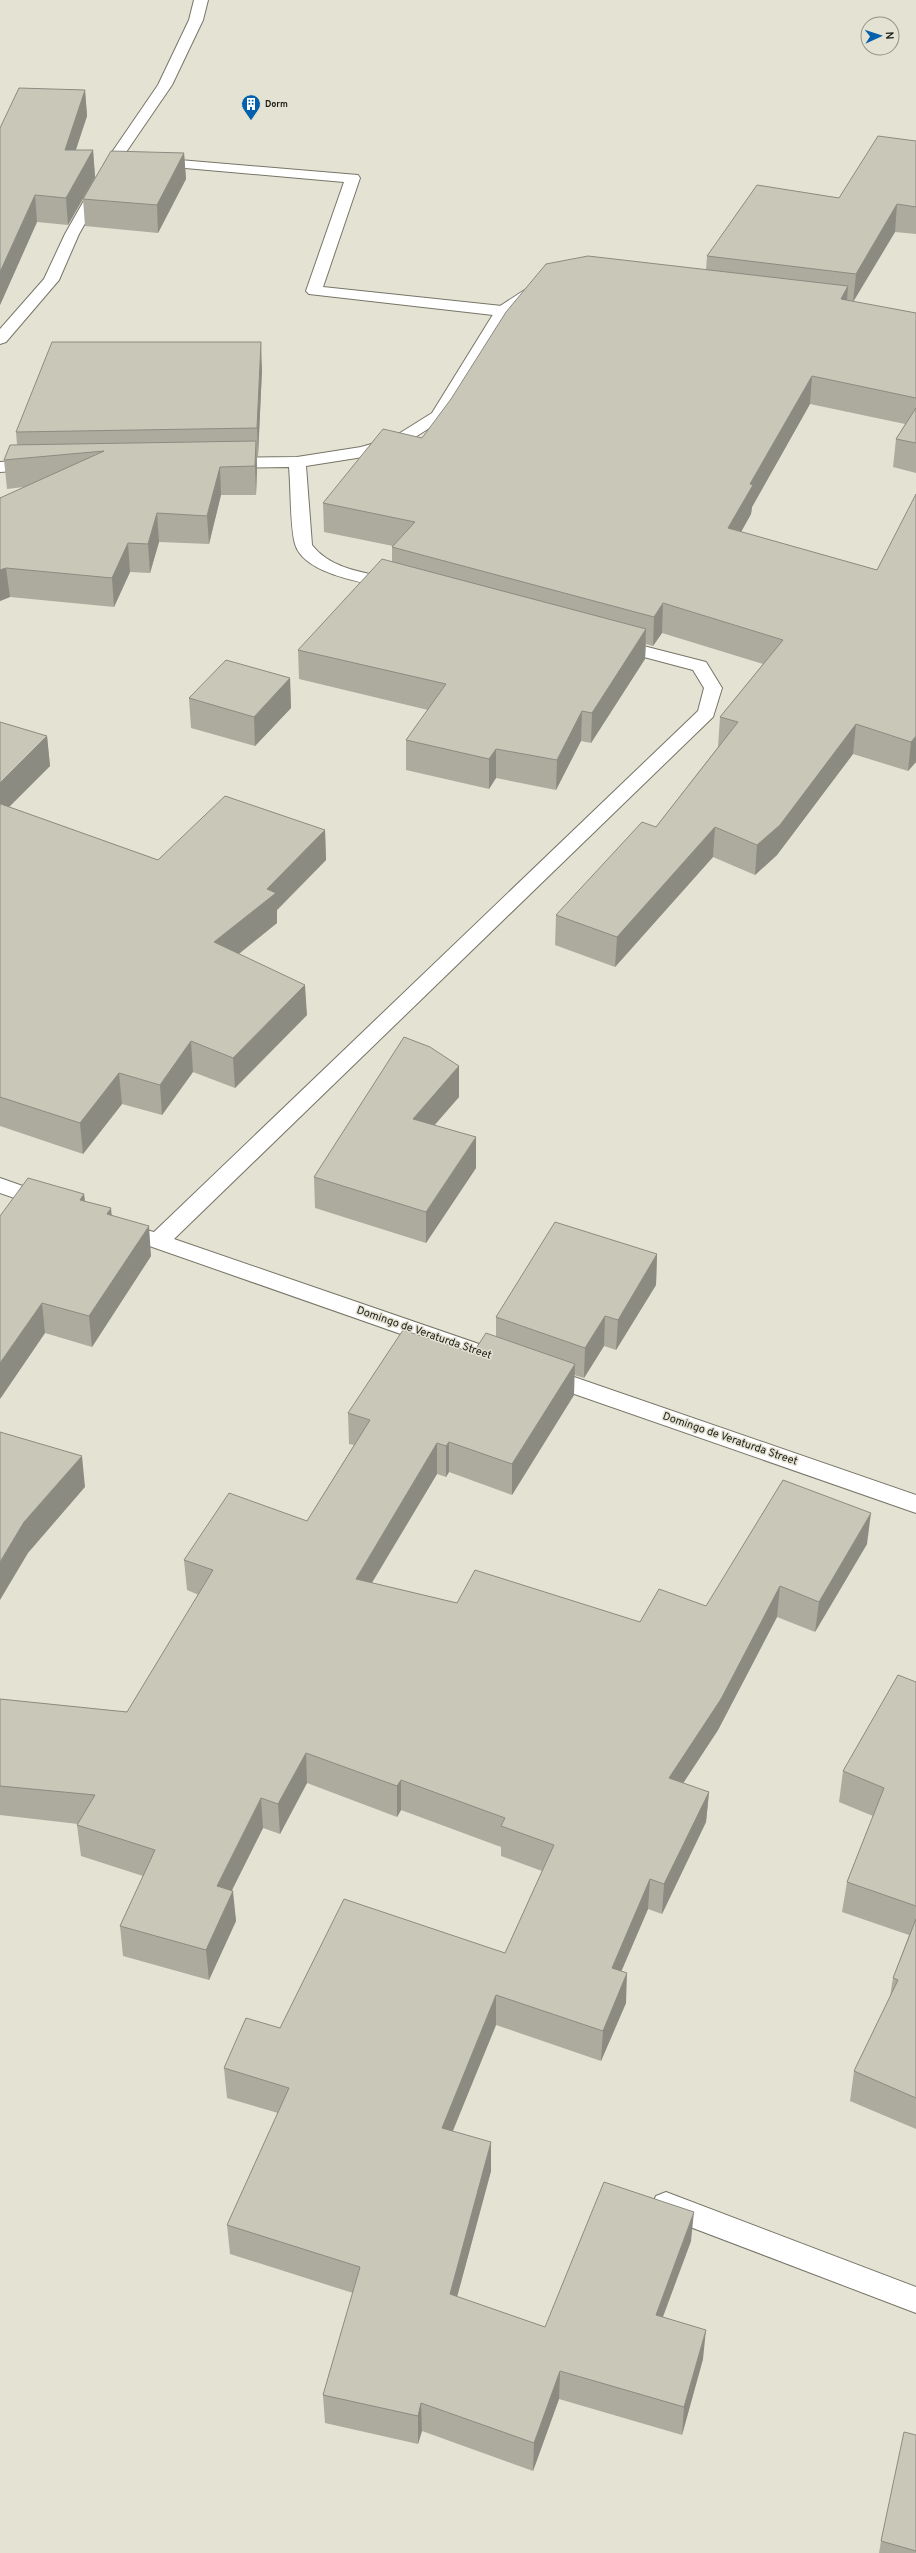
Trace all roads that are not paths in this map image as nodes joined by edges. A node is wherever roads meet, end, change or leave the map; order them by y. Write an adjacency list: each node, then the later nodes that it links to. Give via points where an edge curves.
1 (201, 0): 2 (street, via 196,20 165,85)
2 (115, 158): 4 (street, via 353,178 314,291); 5 (street, via 72,234 51,280)
3 (553, 283): 4 (street, via 538,285)
4 (502, 311): 6 (street, via 438,416 398,441 363,452)
5 (0, 339)
6 (297, 462): 7 (street); 10 (street, via 304,545 309,555 324,565)
7 (209, 463)
8 (50, 465): 9 (street)
9 (0, 467)
10 (408, 588)
11 (600, 640): 15 (street, via 700,666 713,688 707,713)
12 (0, 1185): 13 (street)
13 (68, 1209)
14 (128, 1230): 15 (street, Domingo de Veraturda Street)
15 (158, 1241): 16 (street, Domingo de Veraturda Street)
16 (916, 1504)
17 (641, 2195): 18 (street)
18 (916, 2300)

